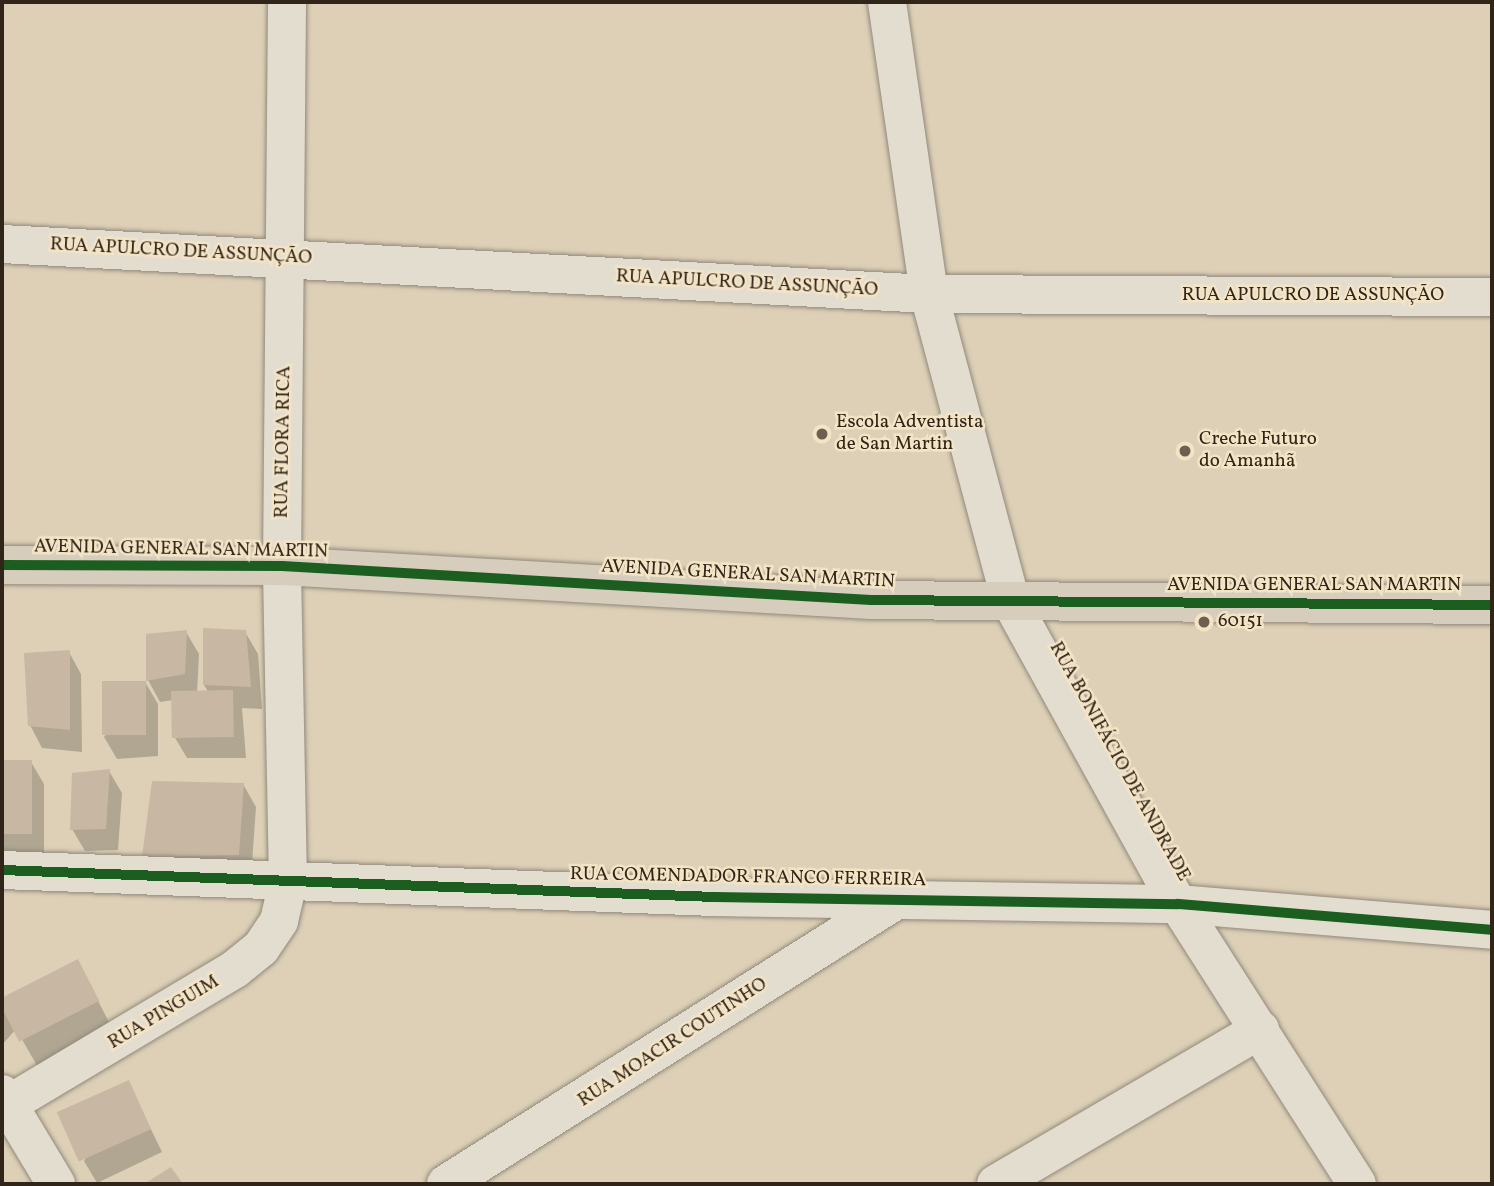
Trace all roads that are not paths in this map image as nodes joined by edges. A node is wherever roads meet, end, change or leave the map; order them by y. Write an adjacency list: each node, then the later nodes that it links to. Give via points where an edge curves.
1 (286, 2): 4 (street, RUA FLORA RICA)
2 (887, 2): 5 (street, RUA BONIFÁCIO DE ANDRADE)
3 (2, 244): 4 (street, RUA APULCRO DE ASSUNÇÃO)
4 (287, 257): 5 (street, RUA APULCRO DE ASSUNÇÃO); 8 (street, RUA FLORA RICA)
5 (929, 294): 6 (street, RUA APULCRO DE ASSUNÇÃO); 9 (street, RUA BONIFÁCIO DE ANDRADE)
6 (1492, 297)
7 (2, 565): 8 (main road, AVENIDA GENERAL SAN MARTIN)
8 (282, 566): 9 (main road, AVENIDA GENERAL SAN MARTIN, via 871,600); 12 (street, RUA FLORA RICA)
9 (1011, 602): 10 (main road, AVENIDA GENERAL SAN MARTIN); 14 (street, RUA BONIFÁCIO DE ANDRADE)
10 (1492, 605)
11 (2, 870): 12 (street, RUA COMENDADOR FRANCO FERREIRA)
12 (288, 883): 13 (street, RUA COMENDADOR FRANCO FERREIRA); 17 (street, RUA PINGUIM, via 279,920 261,948 235,969)
13 (898, 899): 14 (street, RUA COMENDADOR FRANCO FERREIRA); 19 (street, RUA MOACIR COUTINHO, via 542,1128)
14 (1178, 904): 15 (street, RUA COMENDADOR FRANCO FERREIRA); 16 (street, RUA BONIFÁCIO DE ANDRADE)
15 (1492, 930)
16 (1260, 1030): 20 (street); 21 (street, RUA BONIFÁCIO DE ANDRADE)
17 (4, 1102): 18 (street)
18 (56, 1184)
19 (446, 1184)
20 (996, 1184)
21 (1357, 1184)

